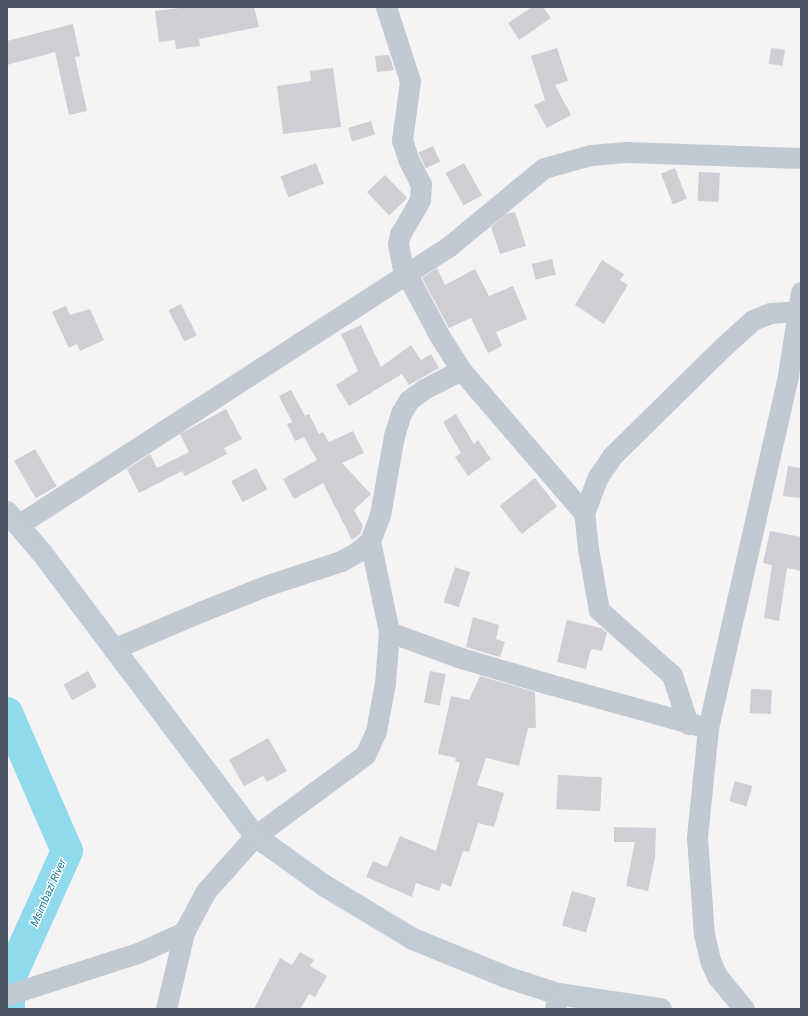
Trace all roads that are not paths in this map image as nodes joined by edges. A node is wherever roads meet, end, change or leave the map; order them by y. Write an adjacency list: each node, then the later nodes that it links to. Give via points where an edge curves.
1 (386, 7): 3 (street, via 410,82 402,140 408,159 421,184 420,200 400,234 398,244 398,253)
2 (801, 158): 3 (street, via 628,152 591,155 560,162 544,168 448,247)
3 (408, 274): 5 (street, via 439,335); 7 (street)
4 (799, 301): 6 (street, via 770,313 740,330 612,456 598,477); 11 (street, via 788,375)
5 (461, 370): 6 (street); 8 (street, via 408,400 401,413 394,436 380,515)
6 (584, 512): 11 (street, via 599,610 672,675)
7 (13, 518): 10 (street)
8 (370, 541): 9 (street); 10 (street, via 342,561 268,585)
9 (388, 632): 11 (street, via 461,658); 12 (street, via 385,683 376,731 365,755)
10 (113, 650): 12 (street)
11 (698, 726): 18 (street, via 697,837 704,935 717,976)
12 (255, 836): 13 (street, via 206,890); 15 (street, via 324,886 413,939)
13 (184, 932): 14 (street, via 138,953); 16 (street)
14 (7, 995)
15 (557, 1001): 17 (street)
16 (166, 1009)
17 (661, 1009)
18 (744, 1009)

